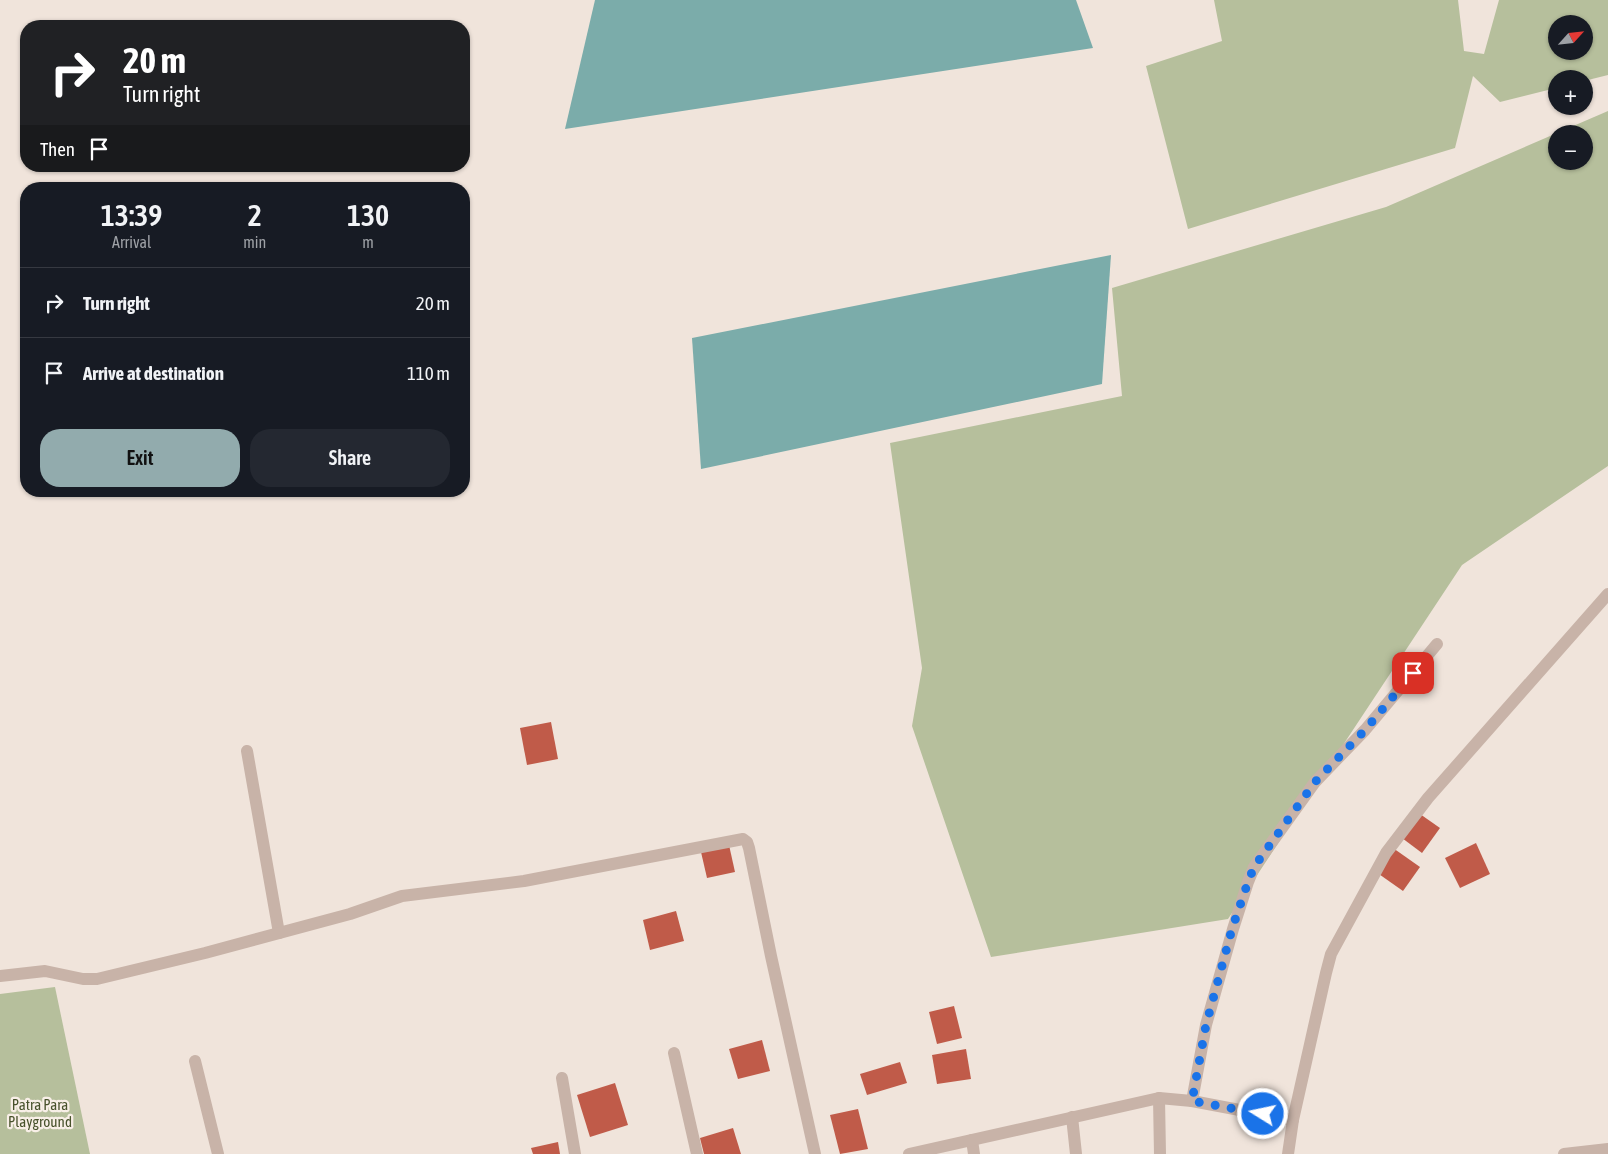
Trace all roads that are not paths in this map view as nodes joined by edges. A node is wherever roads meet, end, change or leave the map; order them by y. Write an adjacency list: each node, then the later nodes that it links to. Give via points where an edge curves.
1 (1608, 594): 12 (street, via 1428,798 1386,854 1331,954)
2 (1437, 644): 10 (street, via 1365,730 1315,782 1254,867 1232,929 1206,1025)
3 (247, 751): 4 (street)
4 (279, 933): 5 (street, via 96,980 45,971); 18 (street, via 402,896 524,881 743,839 749,848)
5 (0, 976)
6 (674, 1053): 17 (street)
7 (194, 1062): 15 (street)
8 (562, 1078): 16 (street)
9 (1159, 1098): 10 (street); 11 (street); 22 (street)
10 (1192, 1101): 12 (street)
11 (1072, 1117): 13 (street); 21 (street)
12 (1293, 1120): 23 (street)
13 (972, 1140): 19 (street); 20 (street)
14 (1608, 1149): 24 (street)
15 (218, 1154)
16 (575, 1154)
17 (697, 1154)
18 (814, 1154)
19 (908, 1154)
20 (974, 1154)
21 (1076, 1154)
22 (1160, 1154)
23 (1288, 1154)
24 (1564, 1154)

